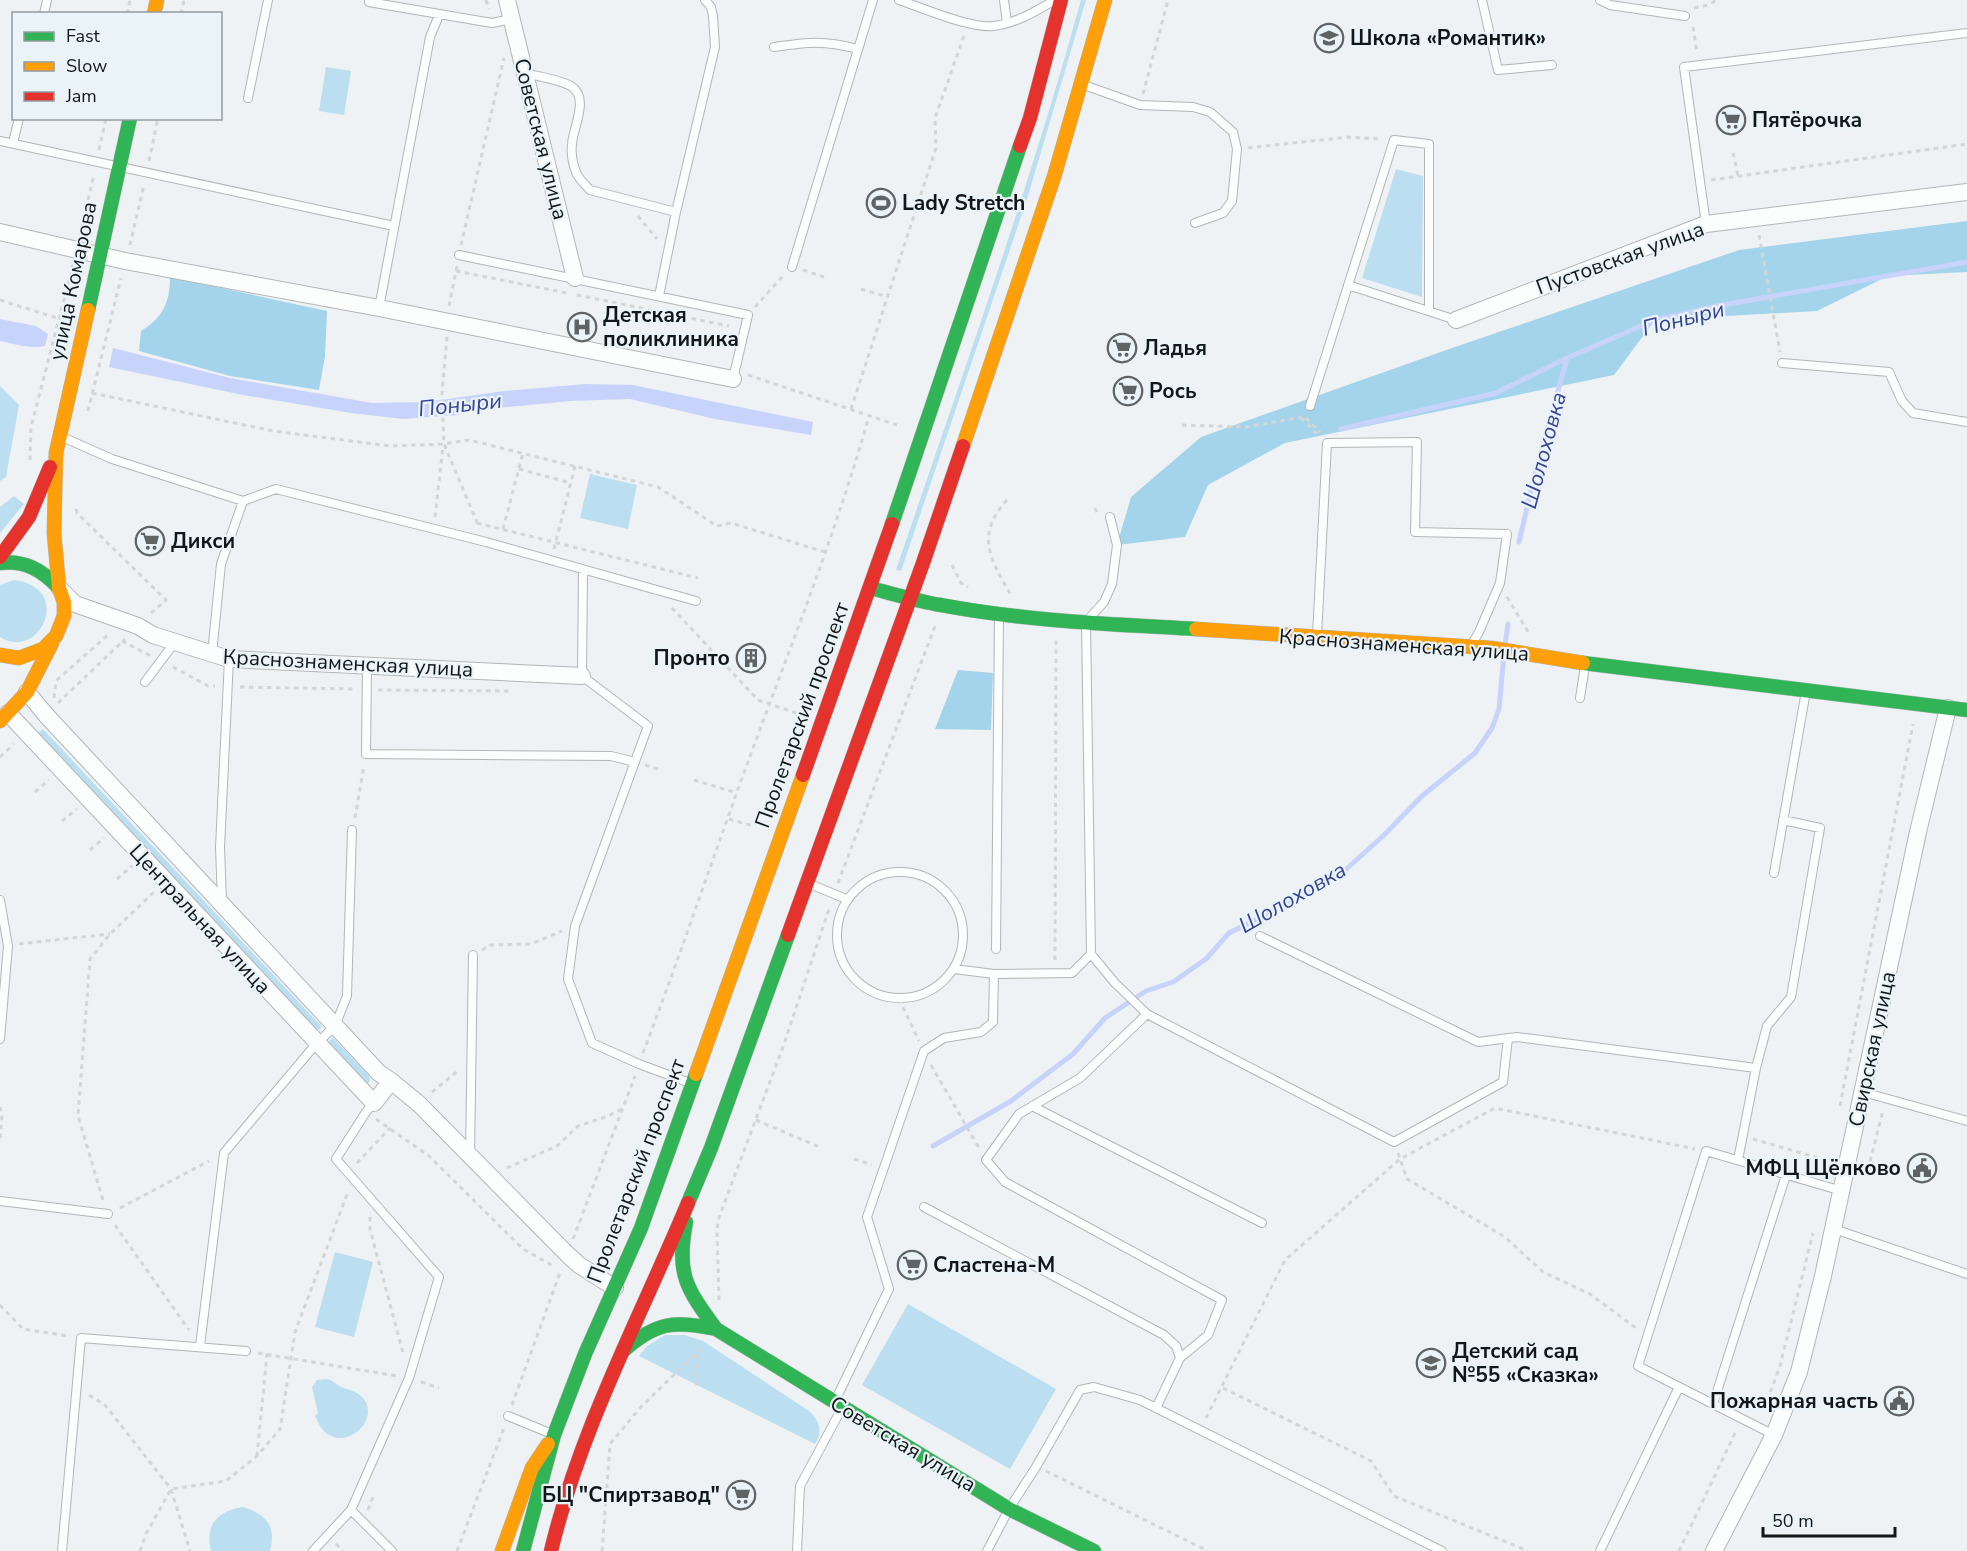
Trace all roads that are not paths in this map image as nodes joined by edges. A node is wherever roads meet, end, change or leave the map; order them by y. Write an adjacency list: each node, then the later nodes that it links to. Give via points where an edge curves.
1 (268, 0): 23 (lane)
2 (369, 0): 13 (lane)
3 (507, 0): 15 (street, Советская улица)
4 (705, 0): 30 (lane, via 713,16 715,47)
5 (873, 0): 19 (lane)
6 (899, 0): 16 (lane, via 968,22 992,26)
7 (1004, 0): 16 (lane)
8 (1056, 0): 16 (lane)
9 (1061, 0): 56 (main road, Пролетарский проспект, via 1030,118)
10 (1105, 0): 22 (main road)
11 (1482, 0): 20 (lane, via 1498,69)
12 (1600, 0): 14 (lane, via 1610,5)
13 (439, 15): 15 (lane, via 492,22); 33 (lane, via 430,37)
14 (1689, 15)
15 (512, 19): 21 (street, Советская улица)
16 (1007, 23)
17 (1967, 33): 32 (lane, via 1684,68)
18 (774, 47): 19 (lane, via 814,41)
19 (858, 49): 37 (lane)
20 (1552, 65)
21 (525, 73): 30 (lane, via 563,83 573,88 579,98 572,144 575,170 590,190); 38 (street, Советская улица)
22 (1081, 84): 31 (lane, via 1140,105 1193,107 1210,112 1233,132 1237,149 1232,201 1223,213); 57 (main road, via 1054,177)
23 (248, 98)
24 (19, 120): 27 (lane)
25 (130, 120): 28 (main road, улица Комарова)
26 (0, 141): 27 (lane)
27 (13, 143): 28 (lane)
28 (119, 166): 33 (lane); 36 (main road, улица Комарова)
29 (1967, 192): 32 (street, Пустовская улица)
30 (676, 212): 40 (lane)
31 (1195, 223)
32 (1706, 224): 43 (street, Пустовская улица)
33 (394, 226): 41 (lane)
34 (0, 232): 36 (street)
35 (459, 255): 38 (lane)
36 (101, 256): 41 (street); 48 (main road, улица Комарова)
37 (792, 267)
38 (575, 279): 40 (lane)
39 (1348, 285): 42 (lane); 42 (lane, via 1394,140 1429,144); 46 (lane)
40 (659, 296): 45 (lane, via 747,315)
41 (379, 308): 45 (street)
42 (1429, 311): 43 (lane)
43 (1456, 320)
44 (1782, 363): 47 (lane, via 1889,372 1902,401 1913,413)
45 (733, 379)
46 (1310, 406)
47 (1967, 422)
48 (60, 436): 49 (main road, улица Комарова); 50 (lane, via 112,459)
49 (56, 453): 52 (main road, via 29,517); 55 (main road, via 54,533)
50 (243, 501): 54 (lane, via 276,489); 65 (lane, via 221,564)
51 (1110, 517): 60 (lane, via 1117,545 1112,584 1104,602)
52 (0, 557)
53 (0, 563): 55 (main road, via 28,564 44,572)
54 (583, 570): 58 (lane); 70 (lane)
55 (59, 588): 61 (main road, via 64,616); 63 (street, Краснознаменская улица, via 75,604)
56 (870, 588): 57 (main road, Краснознаменская улица); 99 (main road, Пролетарский проспект)
57 (911, 598): 59 (main road, Краснознаменская улица); 82 (main road)
58 (696, 601)
59 (999, 613): 60 (main road, Краснознаменская улица); 87 (lane)
60 (1086, 622): 62 (main road, Краснознаменская улица); 88 (lane)
61 (56, 636): 66 (main road, via 31,655); 73 (main road)
62 (1317, 638): 64 (main road, Краснознаменская улица); 64 (lane, via 1325,441 1417,442 1415,532 1507,534 1500,583)
63 (175, 642): 65 (street, Краснознаменская улица); 71 (lane)
64 (1470, 646): 68 (main road, Краснознаменская улица)
65 (213, 654): 67 (street, Краснознаменская улица)
66 (0, 655)
67 (229, 660): 69 (street, Краснознаменская улица); 85 (lane, via 220,847)
68 (1585, 663): 72 (main road, Краснознаменская улица); 74 (lane)
69 (367, 665): 70 (street, Краснознаменская улица); 78 (lane, via 366,754 611,756)
70 (582, 676): 78 (lane, via 648,726)
71 (145, 682)
72 (1806, 691): 75 (main road, Краснознаменская улица); 79 (lane)
73 (27, 692): 77 (main road); 85 (street, Центральная улица)
74 (1580, 698)
75 (1948, 708): 76 (main road, Краснознаменская улица); 100 (street, Свирская улица)
76 (1967, 710)
77 (4, 717): 96 (street, Центральная улица)
78 (635, 762): 99 (lane, via 575,926 568,979 592,1043)
79 (1783, 820): 81 (lane); 97 (lane, via 1821,828 1791,997 1767,1026)
80 (352, 830): 93 (lane, via 347,996)
81 (1774, 873)
82 (807, 883): 84 (lane); 108 (main road)
83 (0, 900): 95 (lane, via 8,946)
84 (846, 900): 90 (lane, via 860,884 879,874 904,871 932,879 956,903 964,931); 90 (lane, via 836,932 843,964 850,975 876,994 899,999 920,996 940,985)
85 (222, 904): 93 (street, Центральная улица)
86 (1260, 936): 94 (lane, via 1478,1042)
87 (996, 949)
88 (1091, 954): 91 (lane, via 1072,973); 92 (lane)
89 (473, 955): 104 (lane)
90 (954, 969): 91 (lane)
91 (994, 974): 123 (lane, via 993,1022 981,1032 944,1038 924,1051 867,1217 889,1289)
92 (1147, 1014): 94 (lane, via 1394,1142 1503,1082); 102 (lane, via 1080,1078)
93 (335, 1026): 96 (lane); 98 (street, Центральная улица)
94 (1508, 1038): 97 (lane)
95 (0, 1039)
96 (316, 1044): 101 (street, Центральная улица); 117 (lane, via 224,1153)
97 (1756, 1068): 105 (lane)
98 (391, 1081): 101 (street); 104 (street, Центральная улица)
99 (693, 1084): 115 (main road, Пролетарский проспект)
100 (1863, 1092): 103 (lane); 107 (street, Свирская улица)
101 (374, 1103): 129 (lane, via 336,1159 439,1277 409,1378)
102 (1032, 1106): 112 (lane); 120 (lane, via 1019,1114 986,1160 1005,1182 1222,1300 1208,1335)
103 (1967, 1121)
104 (470, 1157): 115 (street, Центральная улица, via 579,1265)
105 (1738, 1161): 106 (lane); 121 (lane, via 1706,1151 1638,1366)
106 (1786, 1175): 107 (lane); 122 (lane)
107 (1842, 1191): 113 (street, Свирская улица)
108 (692, 1197): 116 (main road, via 682,1239 683,1278); 119 (main road)
109 (0, 1201): 111 (lane)
110 (924, 1208): 120 (lane, via 1164,1335 1176,1346)
111 (108, 1214)
112 (1262, 1223)
113 (1834, 1229): 114 (lane); 127 (street, Свирская улица, via 1799,1372)
114 (1967, 1274)
115 (615, 1288): 126 (main road, Пролетарский проспект)
116 (716, 1329): 119 (main road, via 669,1323 642,1333); 123 (main road, Советская улица)
117 (200, 1346): 118 (lane); 130 (lane, via 81,1338)
118 (246, 1351)
119 (622, 1352): 135 (main road, via 575,1466)
120 (1180, 1358): 124 (lane)
121 (1679, 1387): 122 (lane); 140 (lane)
122 (1713, 1404): 127 (lane)
123 (838, 1405): 128 (main road, Советская улица); 136 (lane, via 800,1486)
124 (1156, 1408): 128 (lane, via 1094,1388 1080,1390); 139 (lane)
125 (508, 1416): 126 (lane)
126 (554, 1435): 133 (main road, via 532,1468); 134 (main road)
127 (1774, 1435): 141 (street, Свирская улица)
128 (1010, 1509): 137 (lane); 138 (main road, Советская улица)
129 (351, 1510): 131 (lane); 132 (lane)
130 (62, 1551)
131 (313, 1551)
132 (392, 1551)
133 (502, 1551)
134 (523, 1551)
135 (551, 1551)
136 (797, 1551)
137 (987, 1551)
138 (1094, 1551)
139 (1443, 1551)
140 (1600, 1551)
141 (1714, 1551)

